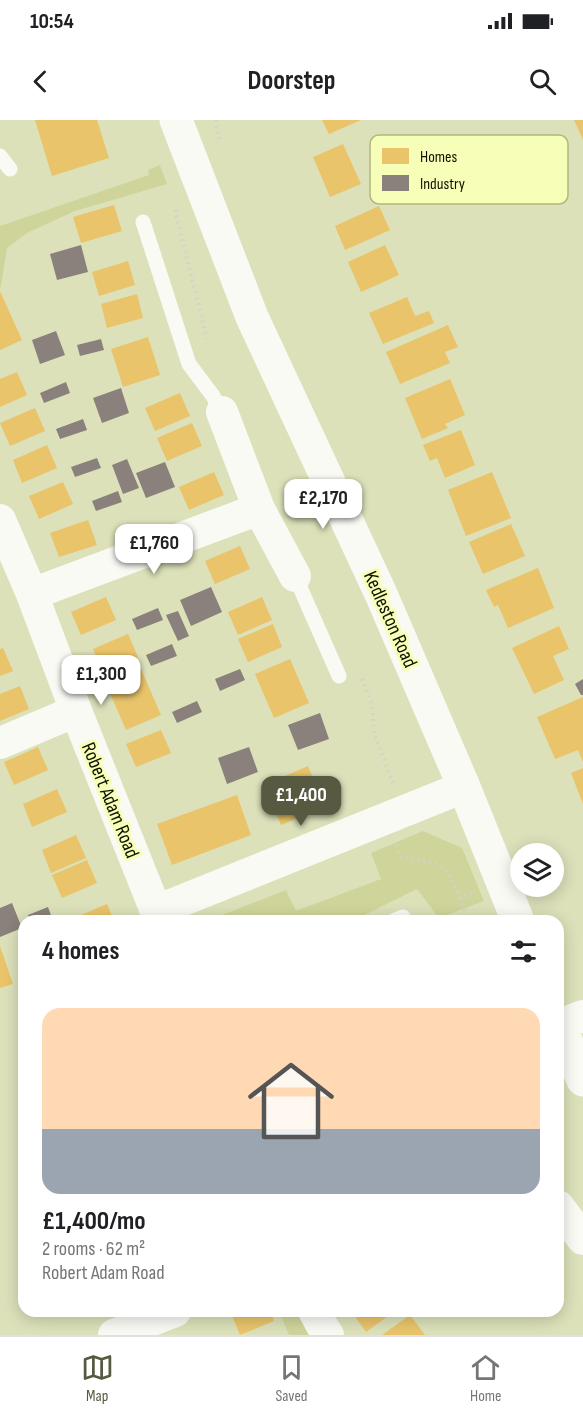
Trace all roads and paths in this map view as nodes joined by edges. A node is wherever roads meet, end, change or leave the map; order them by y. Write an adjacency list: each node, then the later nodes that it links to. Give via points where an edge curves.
1 (176, 120): 16 (street, Kedleston Road, via 252,316 381,594)
2 (0, 156): 3 (lane)
3 (10, 169)
4 (177, 206): 6 (path)
5 (143, 222): 7 (lane, via 189,364)
6 (208, 343)
7 (222, 412): 8 (street)
8 (259, 509): 10 (street); 11 (street)
9 (0, 520): 11 (street, Robert Adam Road)
10 (295, 576): 13 (lane)
11 (32, 594): 14 (street, Robert Adam Road)
12 (359, 672): 17 (path, via 372,704 374,734)
13 (339, 676)
14 (76, 711): 15 (street); 20 (street, Robert Adam Road)
15 (0, 743)
16 (464, 787): 17 (street, Robert Adam Road); 18 (street, Kedleston Road)
17 (404, 812): 19 (path, via 411,827 395,841 400,856 437,864 451,878); 21 (street, Robert Adam Road)
18 (502, 880): 19 (path); 23 (street, Kedleston Road)
19 (460, 897): 22 (path)
20 (158, 915)
21 (160, 915)
22 (467, 915)
23 (516, 915)
24 (583, 1016): 25 (street)
25 (564, 1022)
26 (564, 1037): 27 (street)
27 (583, 1080)
28 (564, 1214): 29 (street)
29 (583, 1239)
30 (160, 1317): 32 (street)
31 (317, 1317): 33 (street)
32 (114, 1335)
33 (328, 1335)

